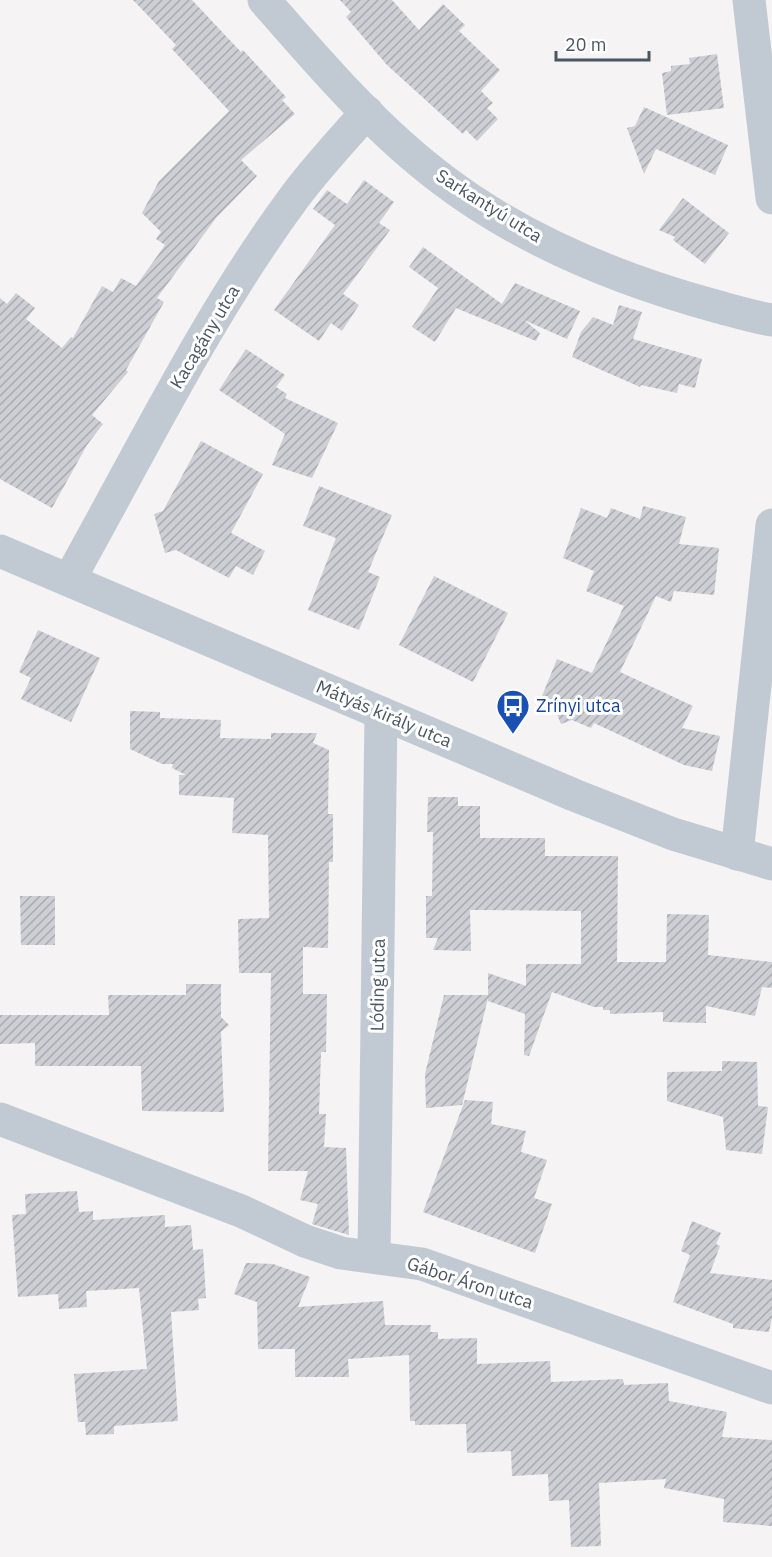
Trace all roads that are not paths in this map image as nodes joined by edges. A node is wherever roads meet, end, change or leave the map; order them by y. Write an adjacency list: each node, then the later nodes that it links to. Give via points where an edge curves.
1 (264, 0): 3 (street, Sarkantyú utca)
2 (749, 0): 4 (street)
3 (367, 112): 5 (street, Sarkantyú utca, via 443,180 542,239 664,291); 8 (street, Kacagány utca, via 298,193 234,287)
4 (772, 198)
5 (772, 320)
6 (772, 525): 10 (street)
7 (0, 551): 8 (street, Mátyás király utca)
8 (69, 580): 9 (street, Mátyás király utca)
9 (381, 713): 10 (street, Mátyás király utca, via 596,804); 13 (street, Lóding utca)
10 (736, 854): 11 (street, Mátyás király utca)
11 (772, 864)
12 (0, 1119): 13 (street, Gábor Áron utca, via 242,1211 305,1241 341,1253)
13 (374, 1256): 14 (street, Gábor Áron utca, via 422,1264)
14 (772, 1388)

